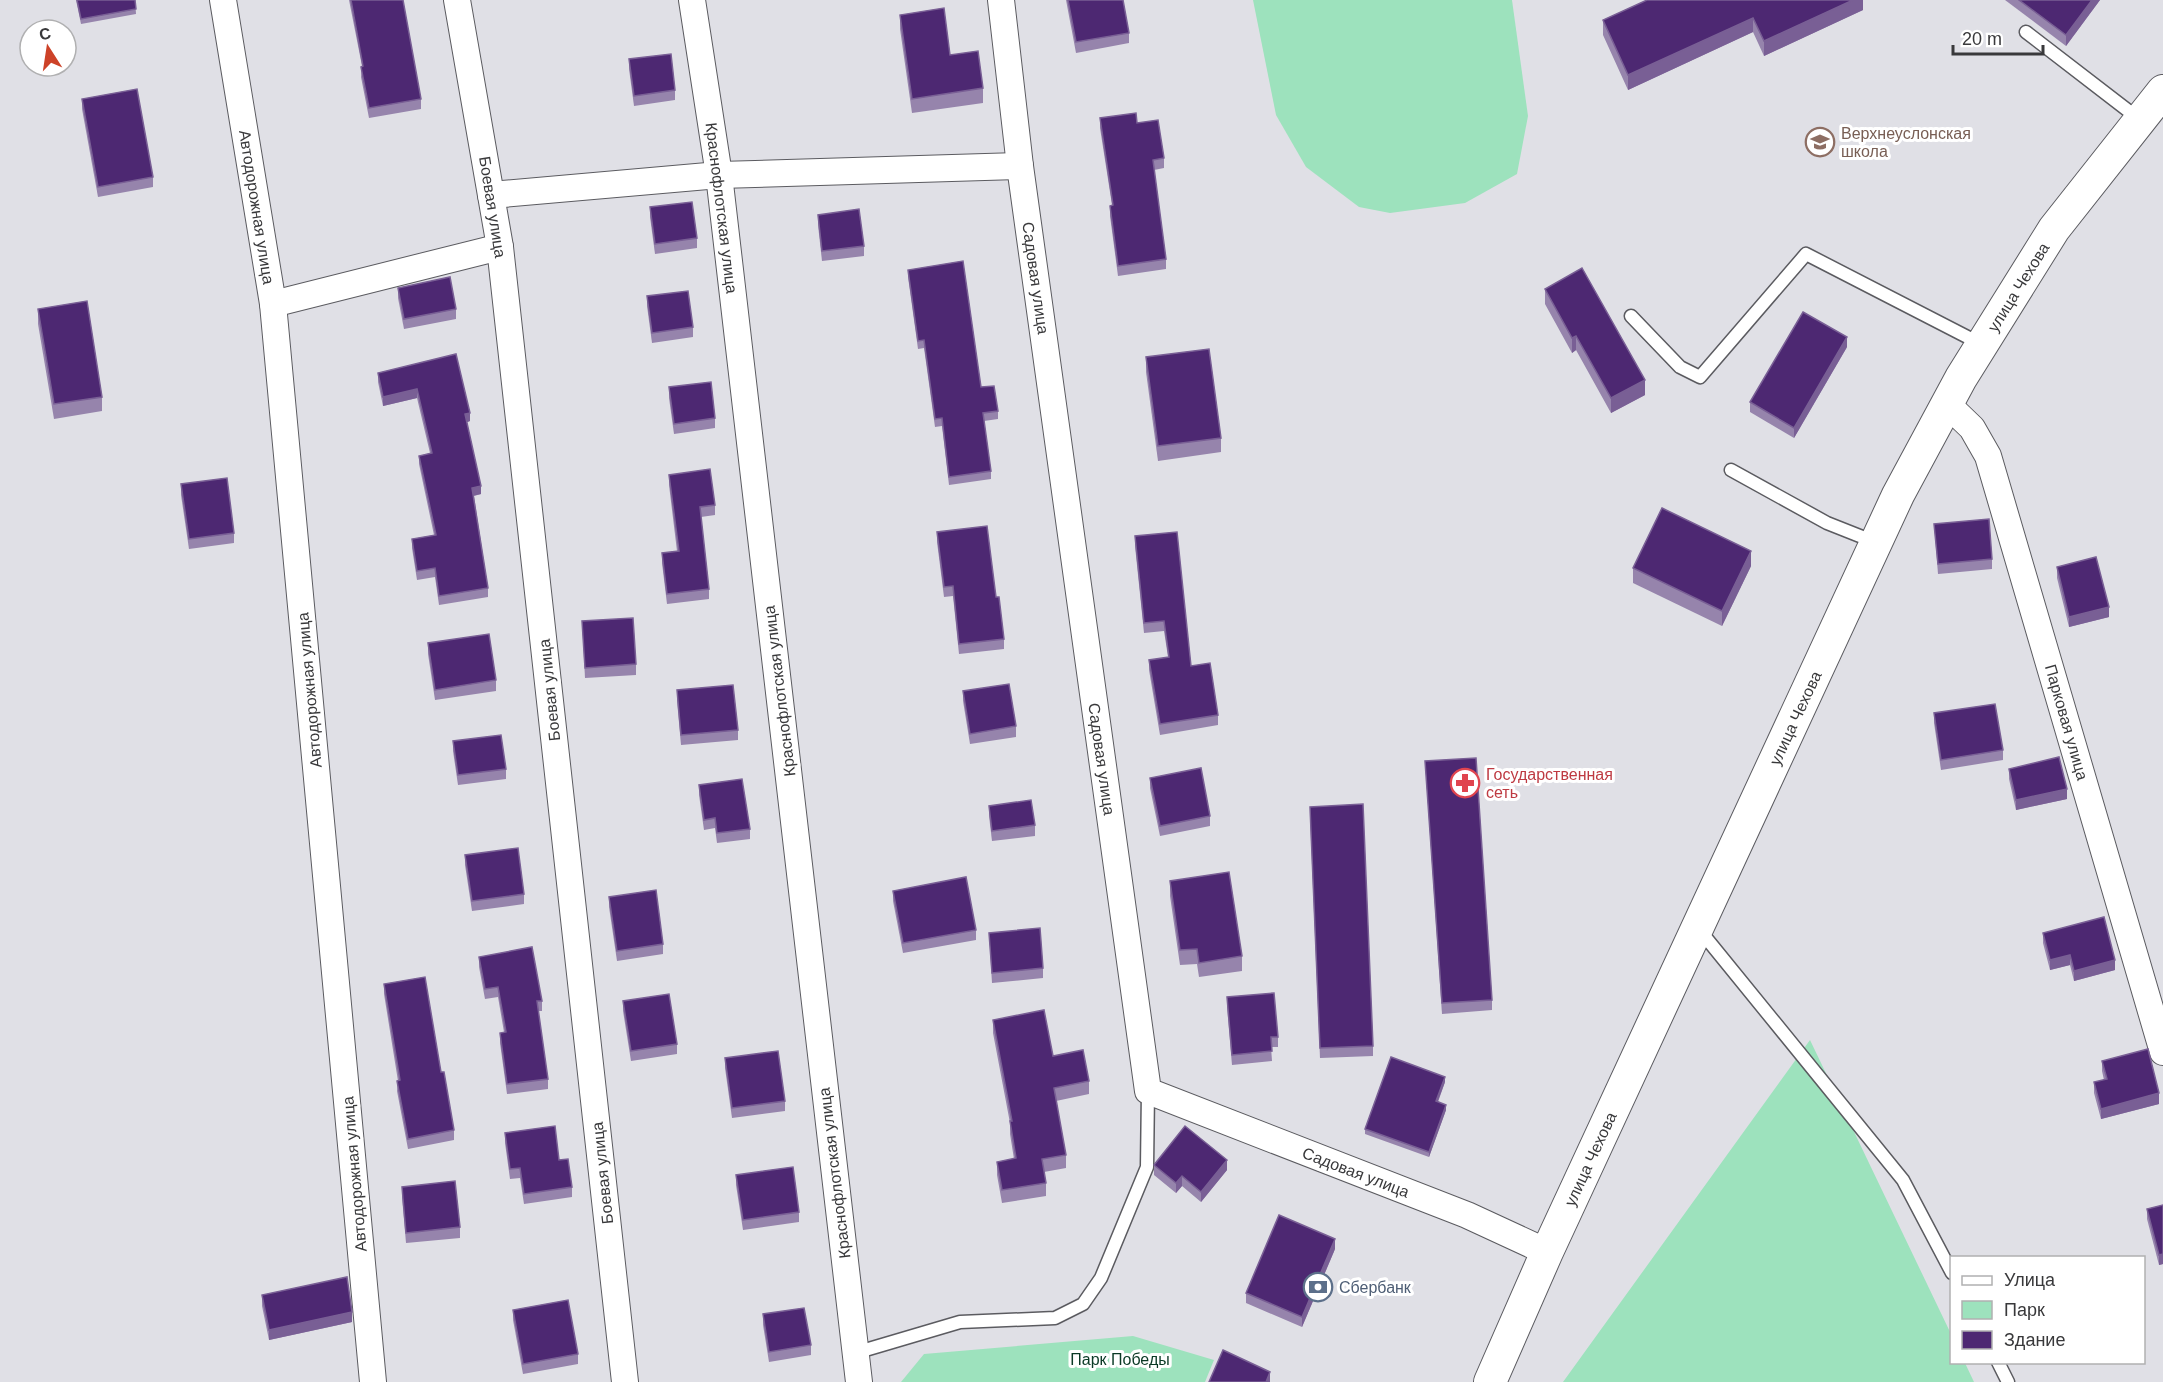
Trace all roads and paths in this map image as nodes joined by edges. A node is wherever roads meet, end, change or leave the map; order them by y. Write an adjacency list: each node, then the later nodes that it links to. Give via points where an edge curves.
1 (223, 0): 12 (street, Автодорожная улица)
2 (457, 0): 10 (street, Боевая улица)
3 (692, 0): 9 (street, Краснофлотская улица)
4 (1001, 0): 8 (street, Садовая улица)
5 (2026, 32): 7 (lane)
6 (2163, 91): 7 (street, улица Чехова)
7 (2140, 119): 14 (street, улица Чехова, via 2054,230)
8 (1020, 166): 9 (street); 20 (street, Садовая улица)
9 (719, 175): 10 (street); 23 (street, Краснофлотская улица)
10 (491, 195): 11 (street, Боевая улица)
11 (500, 247): 12 (street); 26 (street, Боевая улица)
12 (273, 304): 25 (street, Автодорожная улица)
13 (1631, 316): 14 (lane, via 1680,367 1700,377 1806,254)
14 (1982, 345): 15 (street, улица Чехова)
15 (1947, 404): 17 (street, улица Чехова); 19 (street, Парковая улица, via 1972,428 1988,456)
16 (1731, 470): 17 (lane, via 1827,523)
17 (1876, 543): 18 (street, улица Чехова)
18 (1698, 927): 21 (street, улица Чехова); 22 (lane, via 1904,1180)
19 (2163, 1052)
20 (1148, 1091): 21 (street, Садовая улица, via 1467,1215); 23 (lane, via 1147,1167 1101,1278 1083,1304 1055,1318 960,1322)
21 (1547, 1252): 28 (street, улица Чехова)
22 (1950, 1269)
23 (855, 1353): 27 (street, Краснофлотская улица)
24 (1999, 1364): 29 (lane)
25 (373, 1382)
26 (625, 1382)
27 (858, 1382)
28 (1490, 1382)
29 (2008, 1382)

